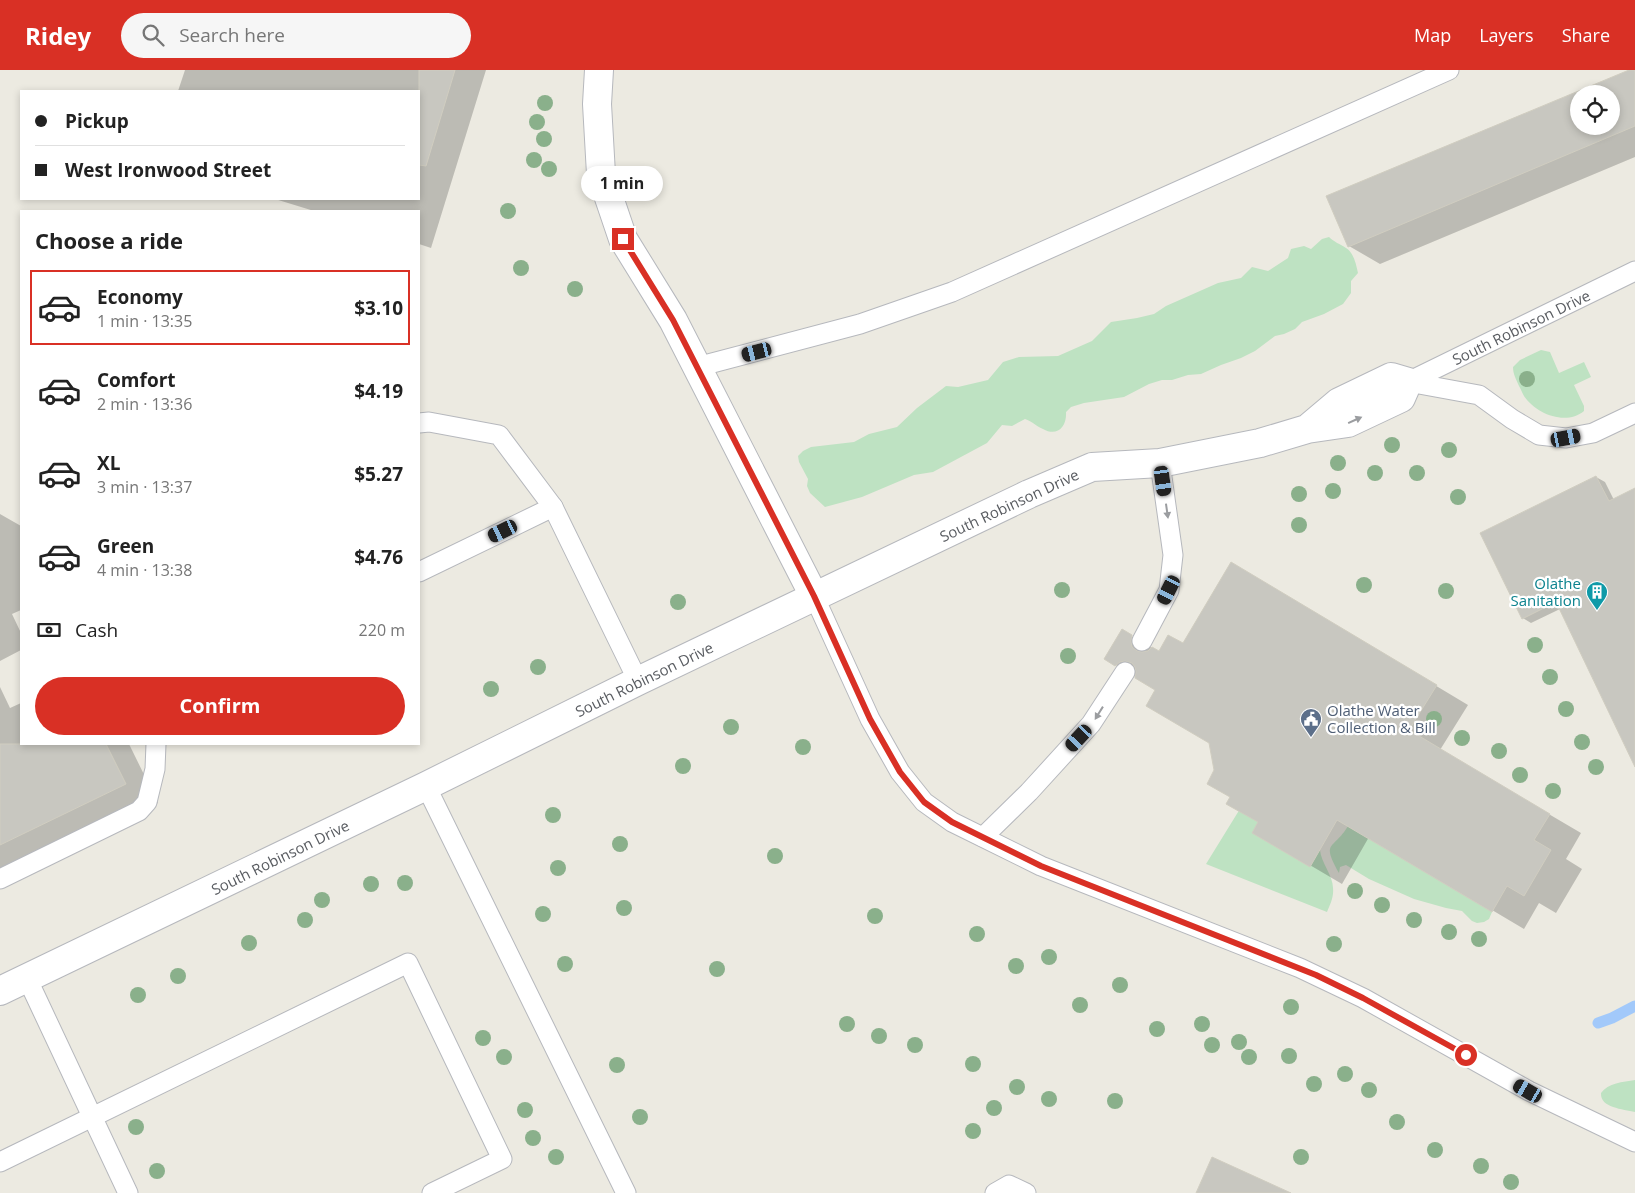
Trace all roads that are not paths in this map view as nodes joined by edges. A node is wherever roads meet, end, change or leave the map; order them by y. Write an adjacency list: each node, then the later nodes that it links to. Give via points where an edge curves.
1 (599, 70): 4 (street, via 597,104 601,174 623,239 673,320)
2 (1449, 70): 4 (lane, via 952,292 860,324)
3 (1635, 271): 5 (lane, South Robinson Drive)
4 (697, 367): 11 (street)
5 (1408, 382): 6 (lane, via 1479,395 1539,435 1566,438 1593,433); 8 (street, South Robinson Drive, via 1401,398 1348,423 1307,429 1260,443)
6 (1635, 413)
7 (420, 423): 9 (lane, via 498,435)
8 (1160, 463): 11 (street, South Robinson Drive, via 1092,467); 12 (lane, one-way to 12, via 1173,555 1169,590)
9 (553, 507): 10 (lane); 14 (lane)
10 (420, 572)
11 (814, 596): 14 (street, South Robinson Drive); 17 (lane, via 870,719 900,772 924,802 952,822)
12 (1142, 641)
13 (1125, 672): 17 (lane, one-way to 17, via 1091,724)
14 (638, 681): 16 (street, South Robinson Drive)
15 (156, 745): 18 (lane, via 155,769 146,802 139,811)
16 (426, 786): 19 (street, South Robinson Drive); 26 (lane)
17 (983, 837): 22 (lane, via 1041,866 1309,972 1363,998 1528,1091)
18 (0, 879)
19 (27, 978): 20 (street, South Robinson Drive); 21 (lane)
20 (0, 991)
21 (91, 1117): 23 (lane); 24 (lane); 25 (lane, via 408,963 502,1159)
22 (1635, 1142)
23 (0, 1162)
24 (128, 1193)
25 (432, 1193)
26 (626, 1193)
27 (996, 1193): 28 (lane, via 1009,1185)
28 (1026, 1193)

